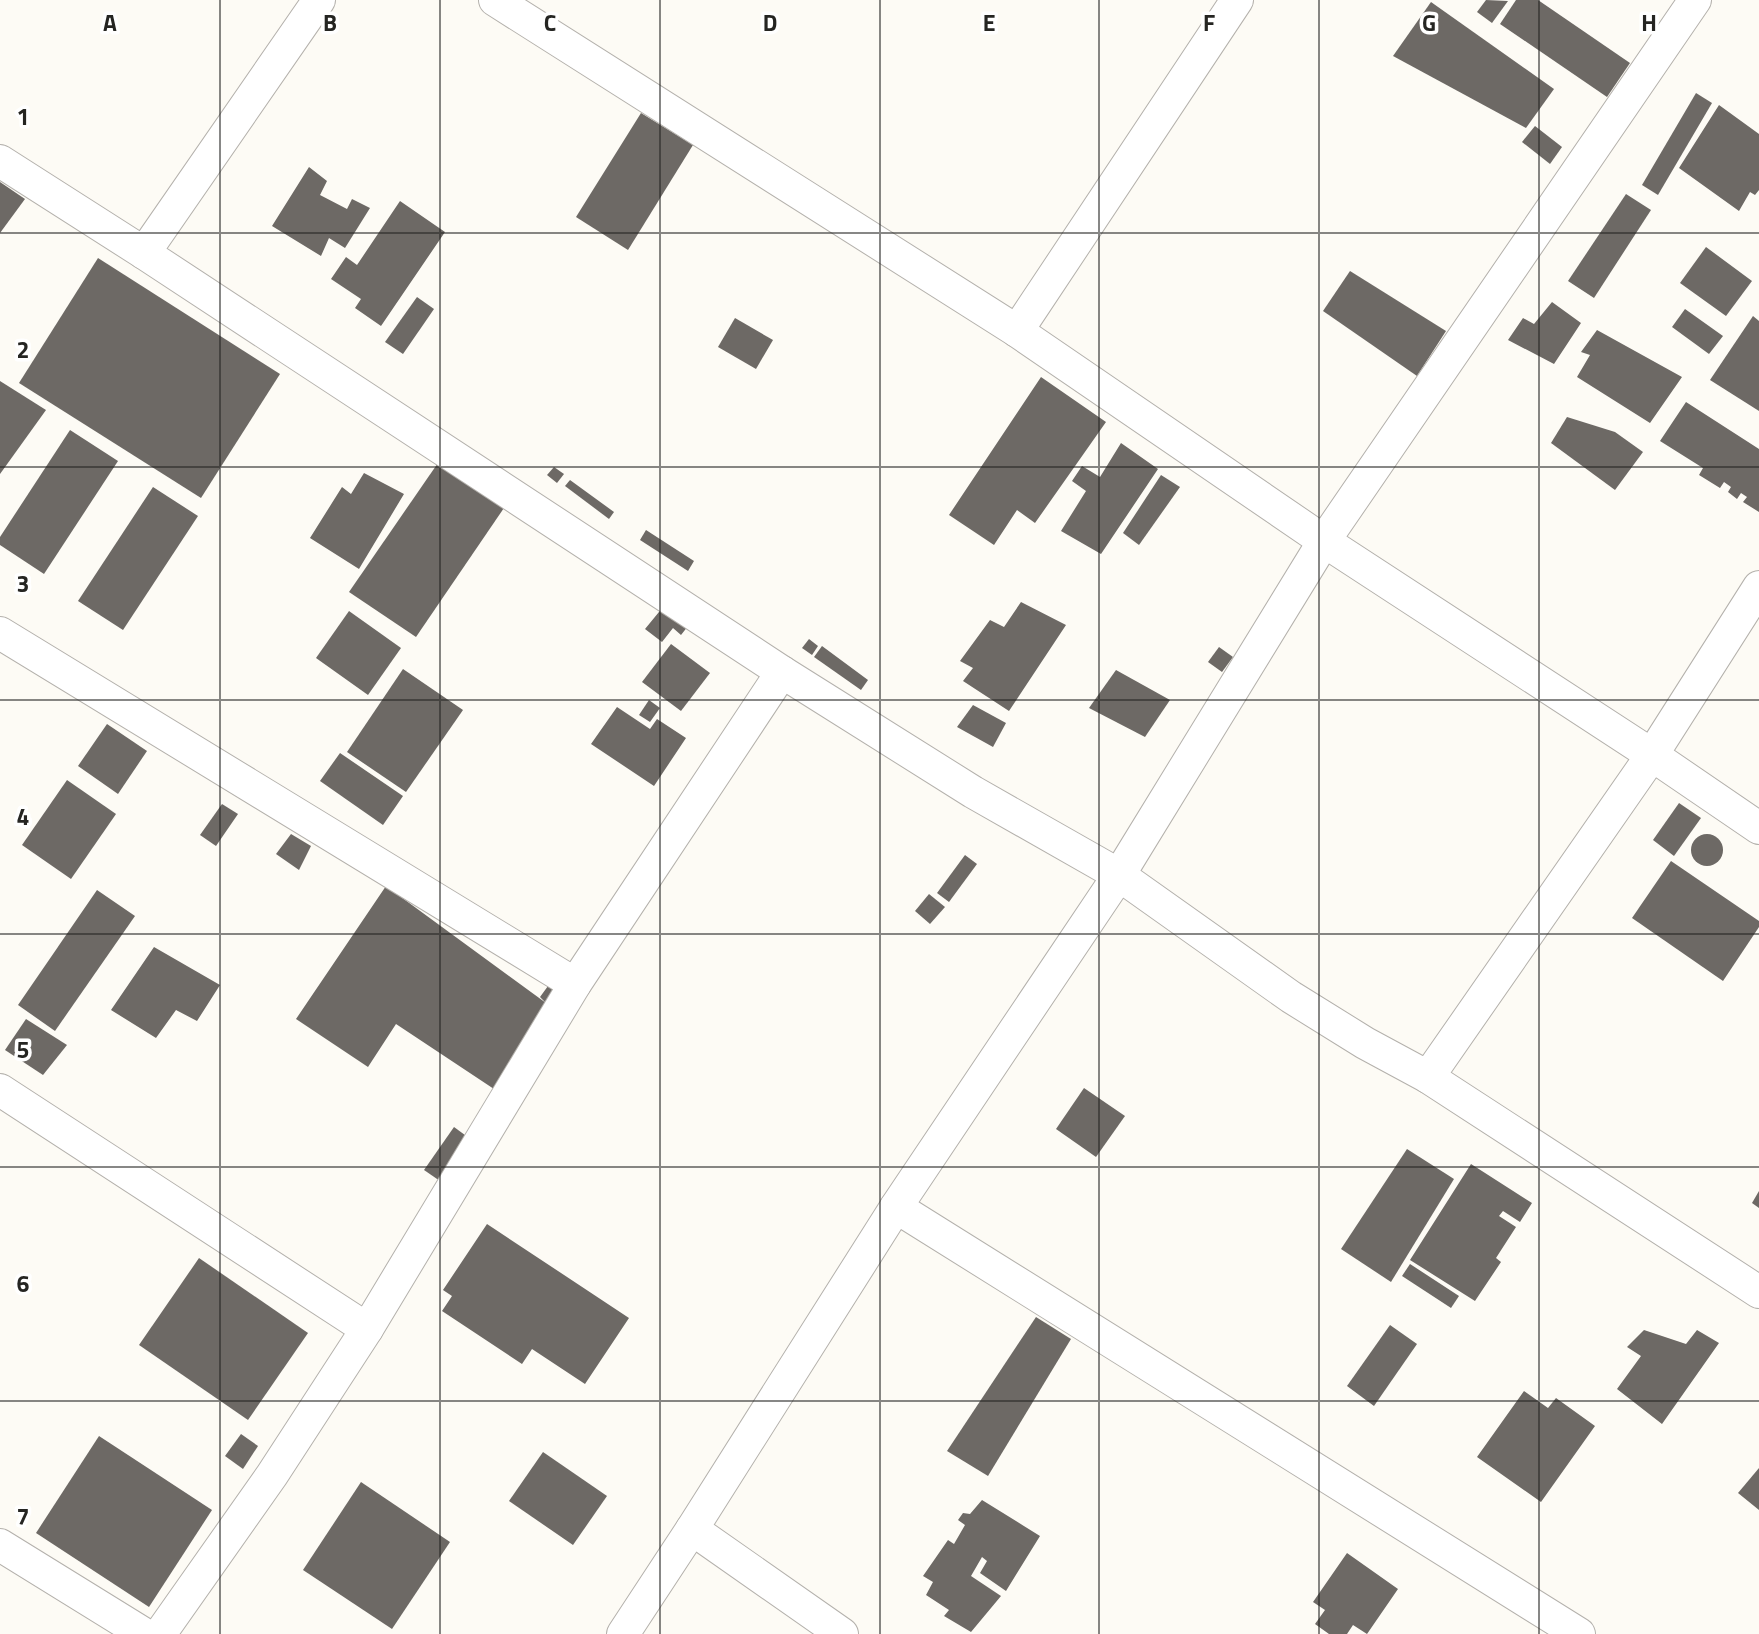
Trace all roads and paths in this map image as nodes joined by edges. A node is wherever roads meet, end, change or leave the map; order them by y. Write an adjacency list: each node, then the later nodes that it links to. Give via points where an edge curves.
1 (319, 0): 6 (street)
2 (495, 0): 7 (street)
3 (1237, 0): 7 (street)
4 (1695, 0): 8 (street)
5 (0, 161): 6 (street)
6 (144, 253): 11 (street)
7 (1017, 331): 8 (street)
8 (1324, 541): 12 (street); 14 (street)
9 (1759, 587): 12 (street)
10 (0, 633): 15 (street)
11 (782, 672): 14 (street, via 973,792); 15 (street)
12 (1652, 755): 13 (street); 16 (street)
13 (1759, 828)
14 (1119, 876): 16 (street, via 1292,997); 18 (street)
15 (575, 984): 20 (street)
16 (1428, 1077): 19 (street)
17 (0, 1090): 20 (street)
18 (896, 1207): 21 (street); 27 (street)
19 (1759, 1292)
20 (367, 1329): 24 (street)
21 (692, 1529): 25 (street); 26 (street)
22 (0, 1545): 23 (street)
23 (144, 1634)
24 (160, 1634)
25 (623, 1634)
26 (842, 1634)
27 (1579, 1634)

